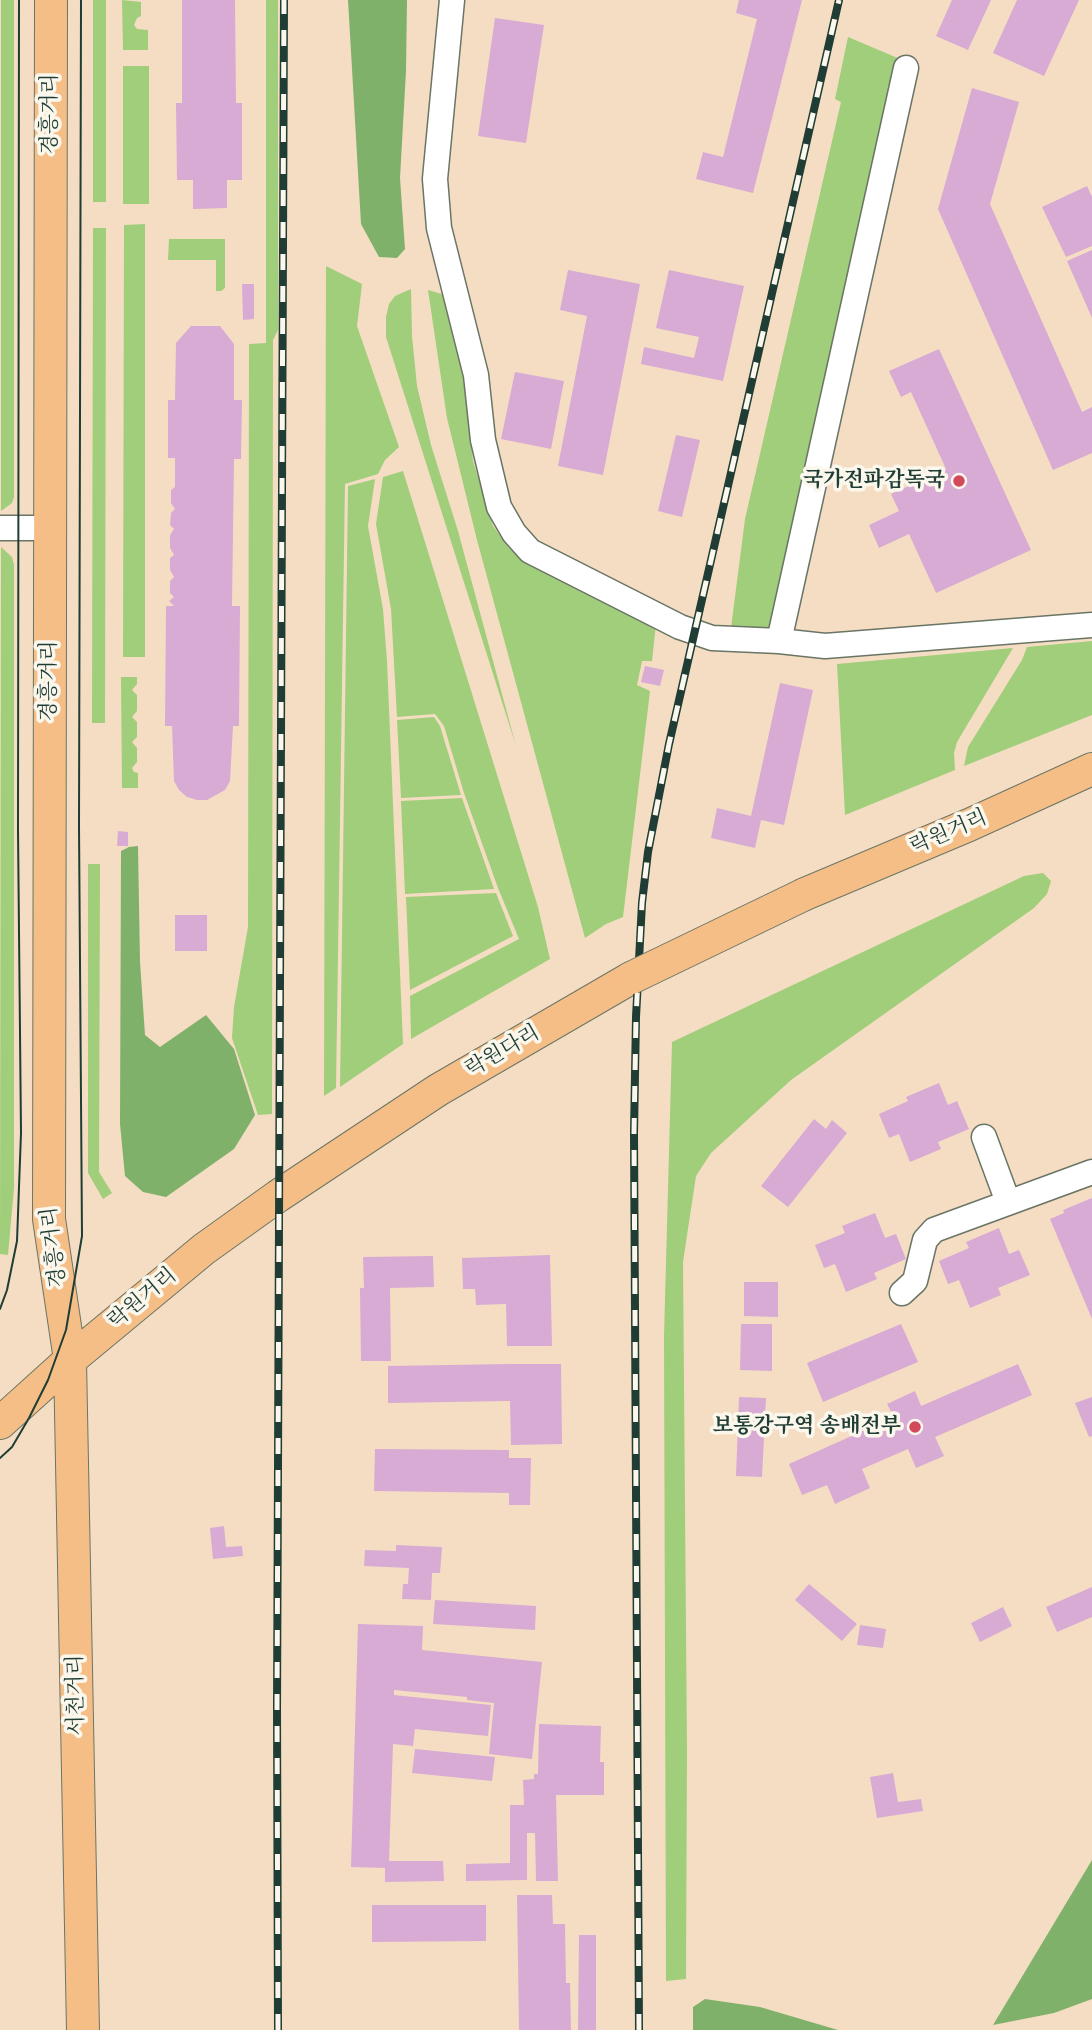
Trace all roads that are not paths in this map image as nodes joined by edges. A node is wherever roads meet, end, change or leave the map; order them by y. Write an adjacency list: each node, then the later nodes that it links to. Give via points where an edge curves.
1 (51, 0): 5 (main road, 경흥거리)
2 (452, 0): 7 (street, via 435,179 439,228 476,374 483,440 499,507 530,551 680,627 712,638)
3 (906, 68): 7 (street)
4 (0, 528): 5 (street)
5 (50, 528): 15 (main road, 경흥거리, via 49,1219)
6 (1092, 625): 7 (street, via 825,646)
7 (779, 641)
8 (1092, 769): 9 (main road, 락원거리)
9 (805, 894): 13 (main road, 락원다리, bridge, via 631,978 438,1090)
10 (984, 1137): 12 (street)
11 (1092, 1172): 12 (street)
12 (1008, 1202): 14 (street, via 934,1230 925,1240 915,1281)
13 (217, 1240): 15 (main road, 락원거리)
14 (902, 1293)
15 (70, 1360): 16 (main road, 락원거리); 17 (main road, 서천거리)
16 (0, 1423)
17 (83, 2030)

